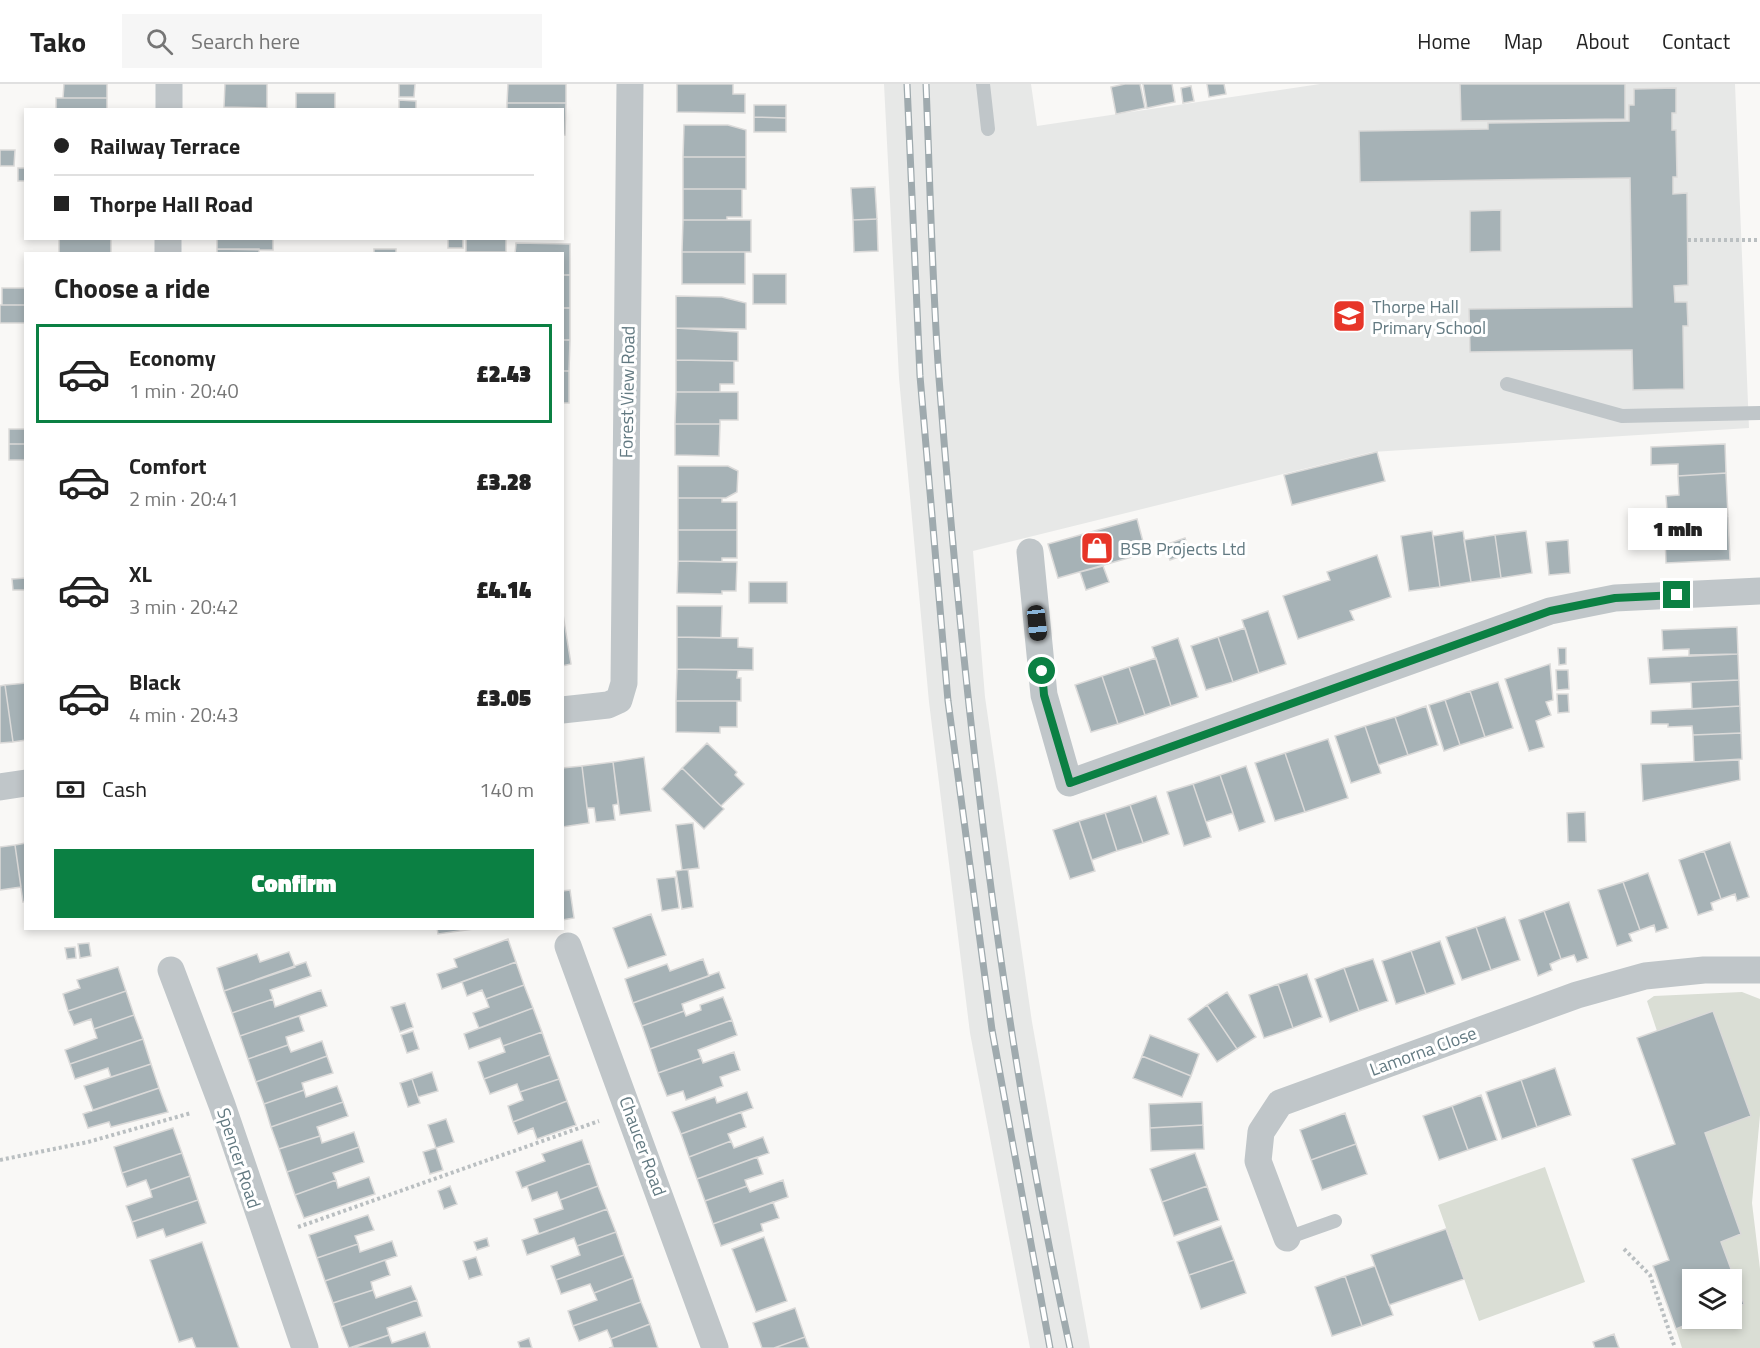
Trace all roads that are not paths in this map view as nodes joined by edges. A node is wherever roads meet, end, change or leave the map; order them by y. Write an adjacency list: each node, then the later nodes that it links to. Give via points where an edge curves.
1 (169, 84): 4 (street)
2 (630, 84): 10 (street, Forest View Road, via 624,683 619,700 608,705)
3 (983, 84): 5 (lane)
4 (169, 108)
5 (988, 129)
6 (1507, 384): 7 (lane, via 1622,416)
7 (1760, 413)
8 (1030, 552): 9 (street, via 1044,695 1070,783 1550,611 1615,598)
9 (1760, 591)
10 (564, 710)
11 (24, 783): 12 (street)
12 (0, 787)
13 (568, 946): 19 (street, Chaucer Road)
14 (171, 969): 18 (street, Spencer Road)
15 (1760, 969): 17 (street, Lamorna Close, via 1645,975 1577,995 1280,1103 1261,1132 1258,1161)
16 (1335, 1221): 17 (lane, Lamorna Close)
17 (1287, 1238)
18 (305, 1348)
19 (715, 1348)

